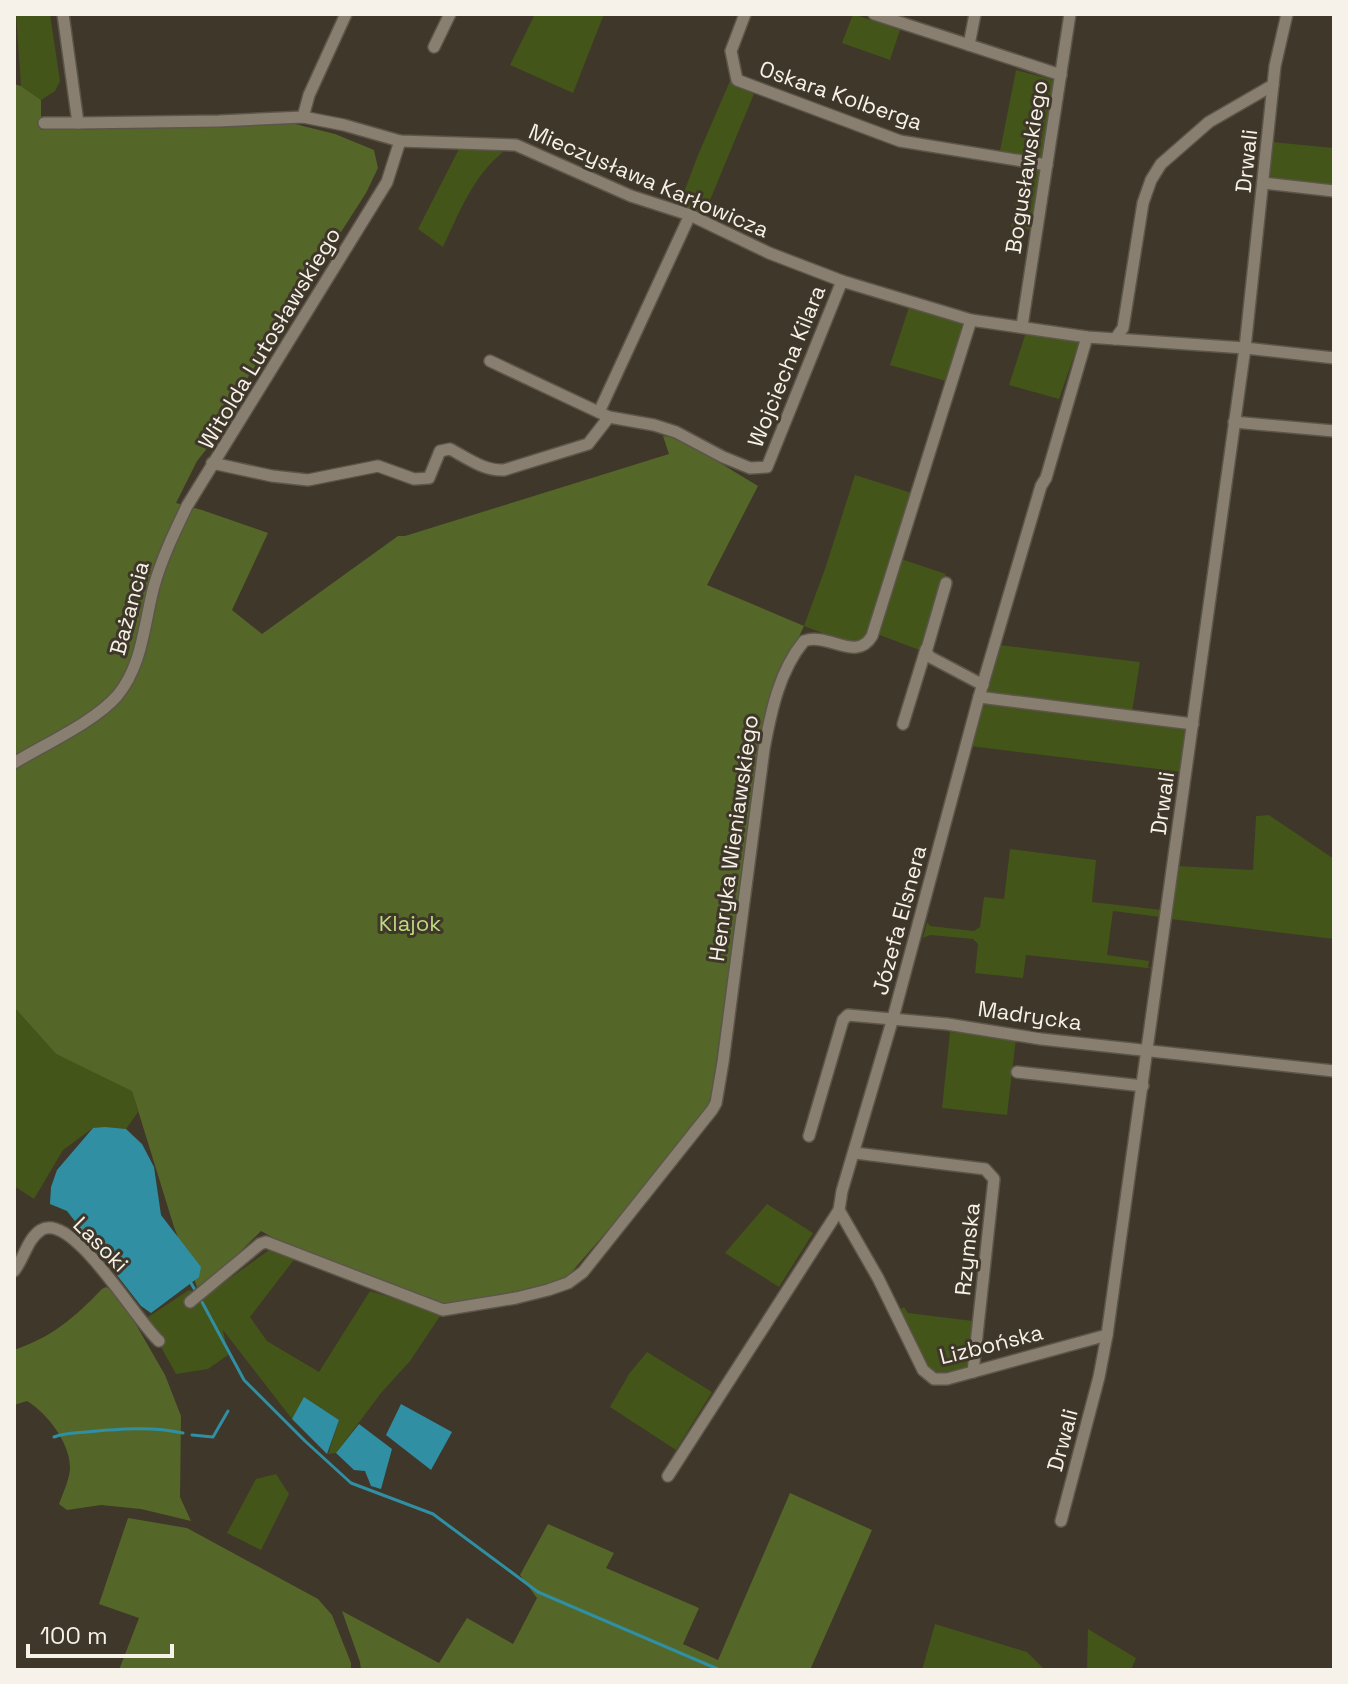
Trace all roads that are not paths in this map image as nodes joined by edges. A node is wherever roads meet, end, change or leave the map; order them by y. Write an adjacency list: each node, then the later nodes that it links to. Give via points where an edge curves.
1 (63, 14): 15 (street)
2 (346, 14): 13 (street)
3 (450, 14): 10 (street)
4 (745, 14): 17 (street, Oskara Kolberga, via 731,51 737,80 900,141)
5 (874, 14): 9 (street)
6 (975, 14): 9 (street)
7 (1070, 14): 11 (street, Bogusławskiego)
8 (1287, 14): 12 (street)
9 (969, 45): 11 (street)
10 (434, 47)
11 (1061, 75): 17 (street, Bogusławskiego)
12 (1273, 85): 18 (street, Drwali); 25 (street, via 1209,122 1161,164 1151,180 1123,328)
13 (303, 117): 15 (street, Mieczysława Karłowicza); 16 (street, Mieczysława Karłowicza)
14 (44, 123): 15 (street, Mieczysława Karłowicza)
15 (78, 123)
16 (400, 141): 20 (street, Mieczysława Karłowicza, via 516,145 631,196); 32 (street, Witolda Lutosławskiego, via 387,182)
17 (1047, 165): 23 (street, Bogusławskiego)
18 (1264, 183): 19 (street); 26 (street, Drwali)
19 (1334, 191)
20 (690, 215): 21 (street, Mieczysława Karłowicza); 29 (street)
21 (842, 281): 22 (street, Mieczysława Karłowicza); 29 (street, Wojciecha Kilara, via 767,467 750,468 676,432)
22 (971, 320): 23 (street); 49 (street, Henryka Wieniawskiego, via 869,642 853,648 817,638 804,641 772,707 716,1103 683,1148 583,1272 568,1283 443,1310 266,1242)
23 (1022, 326): 24 (street)
24 (1087, 337): 25 (street); 35 (street, Józefa Elsnera)
25 (1115, 339): 26 (street)
26 (1245, 348): 27 (street); 30 (street, Drwali)
27 (1334, 358)
28 (490, 361): 29 (street)
29 (604, 414): 32 (street, Witolda Lutosławskiego, via 588,444 504,470 486,468 450,449 440,451 429,478 414,479 378,466 308,480)
30 (1234, 422): 31 (street); 38 (street, Drwali)
31 (1334, 431)
32 (212, 463): 39 (street, Bażancia, via 162,562 129,680 90,718)
33 (946, 583): 34 (street)
34 (926, 649): 35 (street, via 930,657); 37 (street)
35 (983, 685): 36 (street, Józefa Elsnera)
36 (979, 697): 38 (street); 40 (street, Józefa Elsnera)
37 (903, 724)
38 (1193, 724): 41 (street, Drwali)
39 (14, 763)
40 (893, 1018): 41 (street, Madrycka); 45 (street, Madrycka, via 844,1017); 46 (street, Józefa Elsnera)
41 (1148, 1050): 42 (street, Madrycka); 44 (street, Drwali)
42 (1334, 1071)
43 (1017, 1072): 44 (street)
44 (1143, 1086): 50 (street, Drwali)
45 (809, 1136)
46 (855, 1153): 47 (street, Józefa Elsnera); 52 (street, Rzymska, via 985,1169 994,1179)
47 (839, 1210): 52 (street, Lizbońska, via 926,1373 942,1380); 53 (street, Józefa Elsnera)
48 (14, 1271): 51 (street, Lasoki, via 41,1230 64,1231)
49 (190, 1302)
50 (1107, 1335): 52 (street, Lizbońska); 54 (street, Drwali)
51 (159, 1341)
52 (973, 1372)
53 (668, 1476)
54 (1061, 1521)

